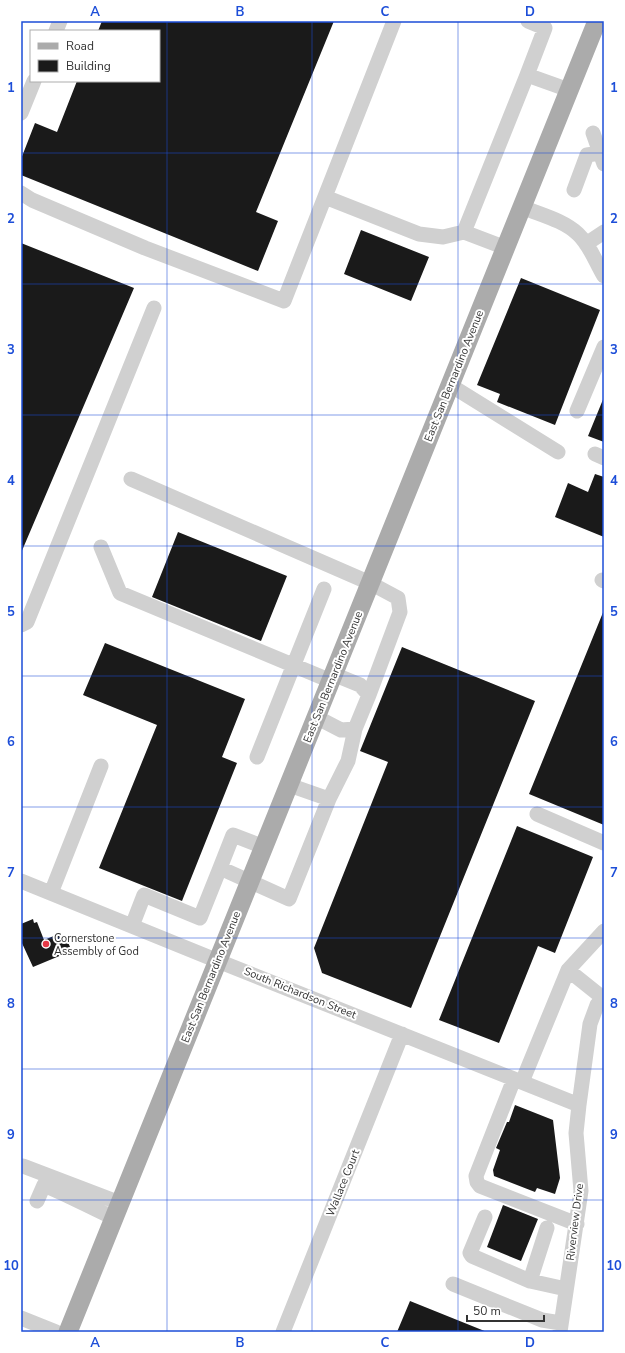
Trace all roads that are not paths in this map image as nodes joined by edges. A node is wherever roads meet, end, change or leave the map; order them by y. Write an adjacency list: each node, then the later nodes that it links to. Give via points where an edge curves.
1 (394, 21): 12 (street)
2 (528, 21): 4 (street, via 546,28)
3 (597, 21): 6 (main road, East San Bernardino Avenue)
4 (527, 75): 6 (street); 14 (street)
5 (34, 82): 7 (street)
6 (569, 90): 13 (main road, East San Bernardino Avenue)
7 (21, 113)
8 (593, 133): 9 (street)
9 (602, 158): 10 (street, via 587,155)
10 (574, 190)
11 (21, 193): 12 (street, via 37,203 146,248 284,301)
12 (325, 197): 14 (street, via 419,234 443,237)
13 (522, 207): 16 (street, via 569,227); 17 (main road, East San Bernardino Avenue)
14 (464, 232): 17 (street)
15 (604, 232): 16 (street)
16 (586, 244): 18 (street)
17 (506, 248): 21 (main road, East San Bernardino Avenue)
18 (604, 276)
19 (154, 308): 28 (street, via 27,622)
20 (604, 347): 22 (street)
21 (450, 385): 23 (street); 26 (main road, East San Bernardino Avenue)
22 (577, 412)
23 (558, 452)
24 (132, 479): 26 (street)
25 (101, 547): 29 (street, via 120,593)
26 (370, 583): 30 (main road, East San Bernardino Avenue); 31 (street, via 398,598 400,612)
27 (324, 589): 29 (street)
28 (21, 625)
29 (292, 665): 30 (street); 34 (street)
30 (332, 678): 31 (street, via 360,685); 32 (main road, East San Bernardino Avenue)
31 (368, 695): 33 (street)
32 (316, 717): 33 (street, via 341,730); 36 (main road, East San Bernardino Avenue)
33 (355, 729): 37 (street, via 348,761)
34 (257, 757)
35 (101, 766): 44 (street)
36 (289, 785): 37 (street); 40 (main road, East San Bernardino Avenue)
37 (329, 799): 42 (street, via 289,899)
38 (537, 814): 39 (street)
39 (604, 843)
40 (264, 847): 41 (street, via 233,835); 42 (main road, East San Bernardino Avenue)
41 (220, 868): 42 (street); 45 (street, via 200,918 144,894)
42 (250, 880): 47 (main road, East San Bernardino Avenue)
43 (21, 881): 44 (street, South Richardson Street)
44 (51, 893): 45 (street, South Richardson Street)
45 (132, 926): 47 (street, South Richardson Street)
46 (604, 931): 48 (street)
47 (218, 961): 50 (street, South Richardson Street); 55 (main road, East San Bernardino Avenue)
48 (568, 970): 49 (street); 51 (street)
49 (604, 998): 52 (street, Riverview Drive, via 597,1005 590,1024)
50 (402, 1034): 51 (street, South Richardson Street); 66 (street, Wallace Court)
51 (518, 1080): 52 (street, South Richardson Street); 57 (street, via 476,1176 477,1182 480,1186)
52 (579, 1105): 57 (street, Riverview Drive, via 576,1133 581,1190)
53 (23, 1166): 55 (street)
54 (37, 1201): 55 (street, via 44,1185 82,1203)
55 (117, 1210): 65 (main road, East San Bernardino Avenue)
56 (485, 1217): 59 (street, via 470,1253 472,1256)
57 (576, 1224): 61 (street, Riverview Drive)
58 (547, 1228): 59 (street)
59 (530, 1281): 61 (street)
60 (453, 1284): 63 (street)
61 (566, 1289): 63 (street, Riverview Drive)
62 (21, 1318): 64 (street)
63 (560, 1327)
64 (56, 1332)
65 (68, 1332)
66 (283, 1332)

